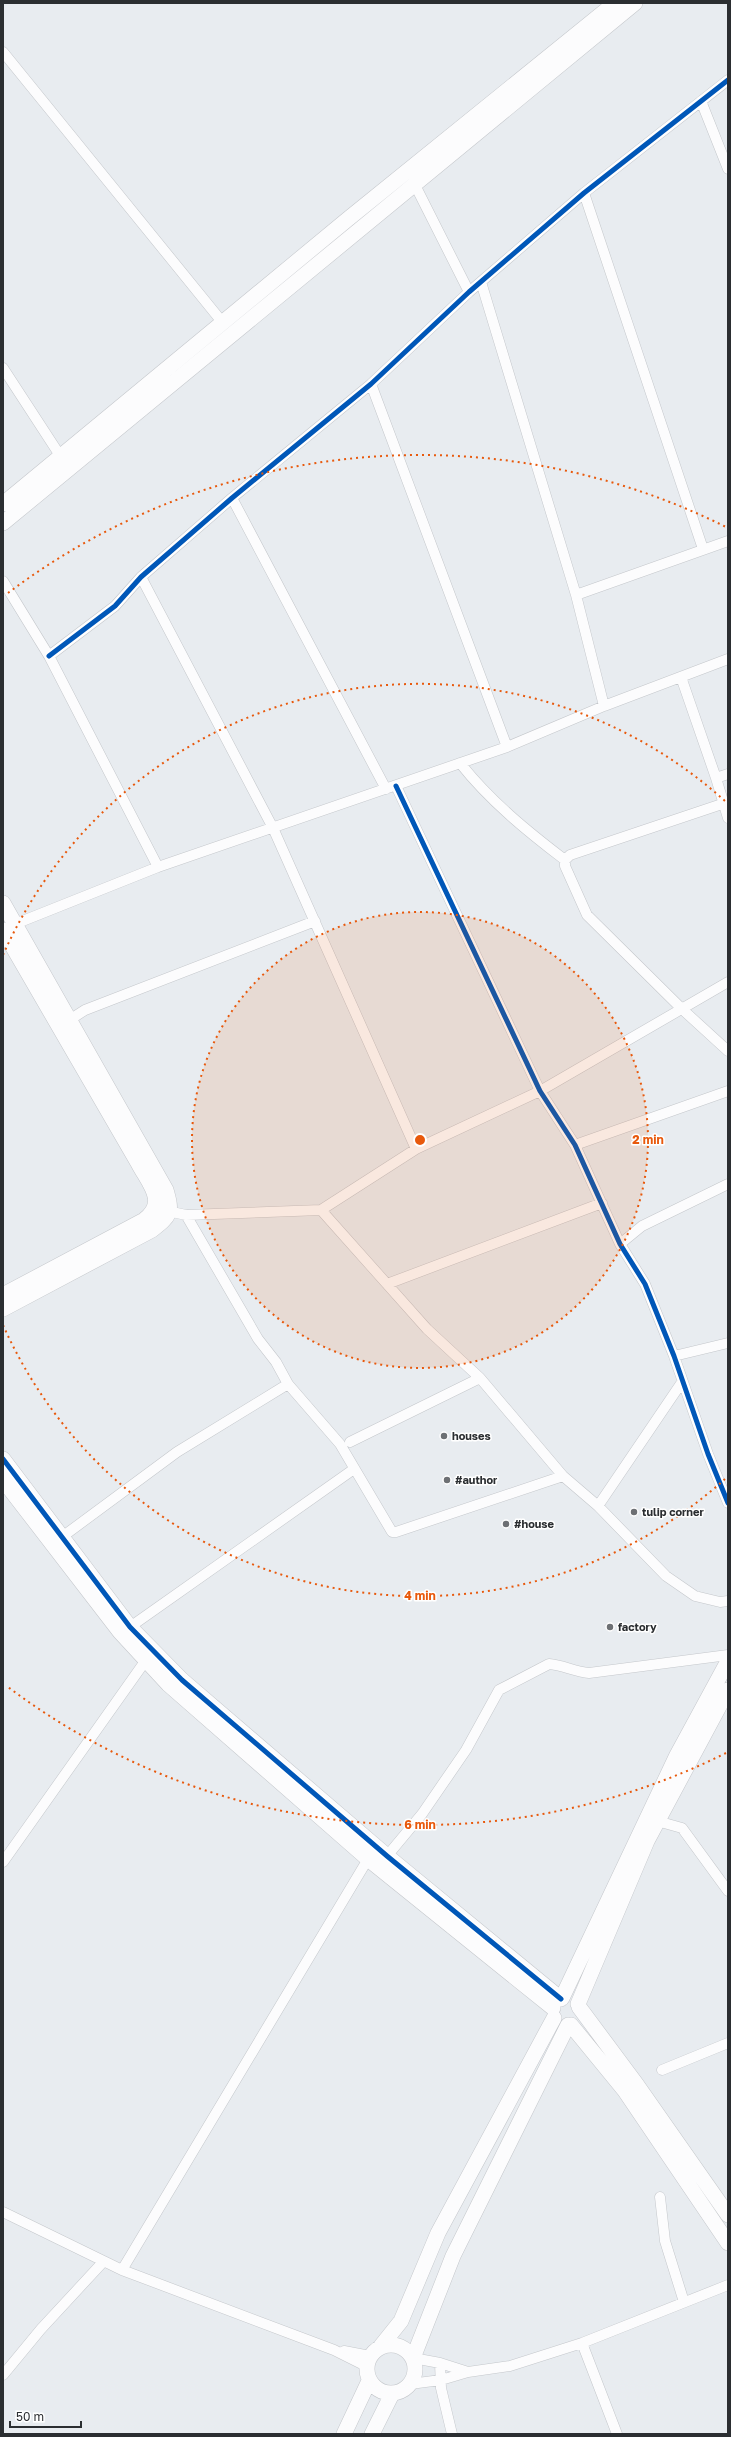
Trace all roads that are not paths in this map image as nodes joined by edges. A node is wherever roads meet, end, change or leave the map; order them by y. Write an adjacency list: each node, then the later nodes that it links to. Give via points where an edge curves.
1 (616, 3): 11 (main road, via 460,127)
2 (635, 3): 7 (main road)
3 (3, 52): 11 (street)
4 (728, 80): 5 (street)
5 (702, 101): 6 (street); 8 (street)
6 (728, 169)
7 (414, 183): 10 (street); 17 (main road)
8 (584, 193): 9 (street); 19 (street)
9 (481, 282): 10 (street); 22 (street)
10 (469, 292): 13 (street)
11 (223, 323): 14 (main road)
12 (3, 368): 14 (street)
13 (371, 384): 15 (street); 27 (street)
14 (61, 456): 16 (main road)
15 (232, 498): 20 (street); 32 (street)
16 (3, 504)
17 (3, 523)
18 (728, 541): 19 (street)
19 (703, 549): 22 (street)
20 (141, 577): 23 (street, via 115,606); 35 (street)
21 (3, 581): 23 (street)
22 (576, 595): 26 (street)
23 (49, 656): 37 (street)
24 (728, 659): 25 (street)
25 (681, 677): 26 (street); 30 (street)
26 (604, 706): 27 (street)
27 (507, 747): 28 (street)
28 (460, 763): 31 (street); 36 (street, via 476,783 521,826)
29 (728, 774): 30 (street)
30 (716, 778): 33 (street)
31 (396, 786): 32 (street); 47 (street)
32 (386, 789): 35 (street)
33 (722, 804): 34 (street); 36 (street, via 570,855)
34 (728, 818)
35 (273, 828): 37 (street); 39 (street)
36 (566, 860): 43 (street, via 565,866 587,915)
37 (158, 867): 40 (street)
38 (3, 903): 40 (main road)
39 (315, 921): 44 (street, via 85,1010); 49 (street)
40 (9, 927): 41 (main road)
41 (26, 956): 44 (main road); 52 (main road)
42 (728, 982): 43 (street)
43 (682, 1009): 45 (street); 47 (street)
44 (71, 1019): 52 (main road, via 166,1190)
45 (728, 1050)
46 (728, 1091): 48 (street)
47 (540, 1092): 48 (street); 49 (street)
48 (575, 1145): 51 (street)
49 (416, 1149): 53 (street)
50 (728, 1184): 55 (street, via 642,1226)
51 (602, 1203): 55 (street); 56 (street)
52 (163, 1210): 54 (street); 57 (main road); 58 (main road, via 168,1216 152,1230)
53 (322, 1210): 54 (street); 56 (street)
54 (186, 1215): 63 (street)
55 (620, 1244): 60 (street, via 645,1284)
56 (387, 1284): 61 (street, via 427,1329)
57 (3, 1296)
58 (3, 1309)
59 (728, 1343): 60 (street)
60 (674, 1356): 62 (street)
61 (480, 1378): 64 (street); 67 (street)
62 (682, 1382): 69 (street); 70 (street)
63 (288, 1384): 66 (street, via 340,1444); 71 (street, via 177,1452)
64 (350, 1442)
65 (3, 1459): 71 (main road)
66 (354, 1469): 67 (street, via 388,1528 396,1532); 73 (street)
67 (563, 1476): 70 (street)
68 (3, 1480): 75 (main road, via 120,1632)
69 (728, 1503)
70 (598, 1506): 72 (street, via 666,1576 695,1596 720,1602)
71 (62, 1537): 73 (main road)
72 (728, 1601)
73 (130, 1627): 79 (main road, via 182,1680)
74 (728, 1655): 79 (street, via 589,1672 549,1664 499,1690 466,1750 422,1814)
75 (146, 1660): 80 (main road, via 168,1684); 81 (street)
76 (728, 1661): 83 (main road, via 677,1755)
77 (728, 1690): 78 (main road)
78 (657, 1821): 82 (street, via 682,1828); 84 (main road)
79 (387, 1856): 83 (main road)
80 (368, 1859): 83 (main road); 93 (street)
81 (3, 1862)
82 (728, 1891)
83 (557, 2006): 84 (main road, via 568,1998); 85 (main road, via 560,2024); 97 (main road, via 438,2232 401,2320)
84 (578, 2006): 85 (main road, via 579,2017); 90 (main road)
85 (570, 2025): 91 (main road, via 626,2091); 98 (main road, via 453,2256)
86 (727, 2046): 87 (street)
87 (662, 2070)
88 (660, 2197): 95 (street, via 665,2240)
89 (3, 2212): 92 (street)
90 (728, 2215)
91 (728, 2243)
92 (103, 2262): 93 (street); 101 (street, via 41,2329)
93 (122, 2270): 97 (street, via 334,2350)
94 (728, 2285): 95 (street)
95 (684, 2302): 96 (street)
96 (582, 2343): 100 (street, via 510,2366); 109 (street)
97 (373, 2356): 98 (main road, via 398,2346 404,2348); 103 (main road)
98 (413, 2358): 99 (street); 104 (main road, via 415,2375)
99 (440, 2362): 100 (street); 102 (street)
100 (468, 2372): 102 (street)
101 (3, 2375)
102 (441, 2380): 104 (street); 108 (street)
103 (369, 2381): 105 (main road, via 379,2391); 106 (main road)
104 (410, 2384): 105 (main road, via 402,2391)
105 (392, 2394): 107 (main road)
106 (344, 2434)
107 (372, 2434)
108 (452, 2434)
109 (617, 2434)

